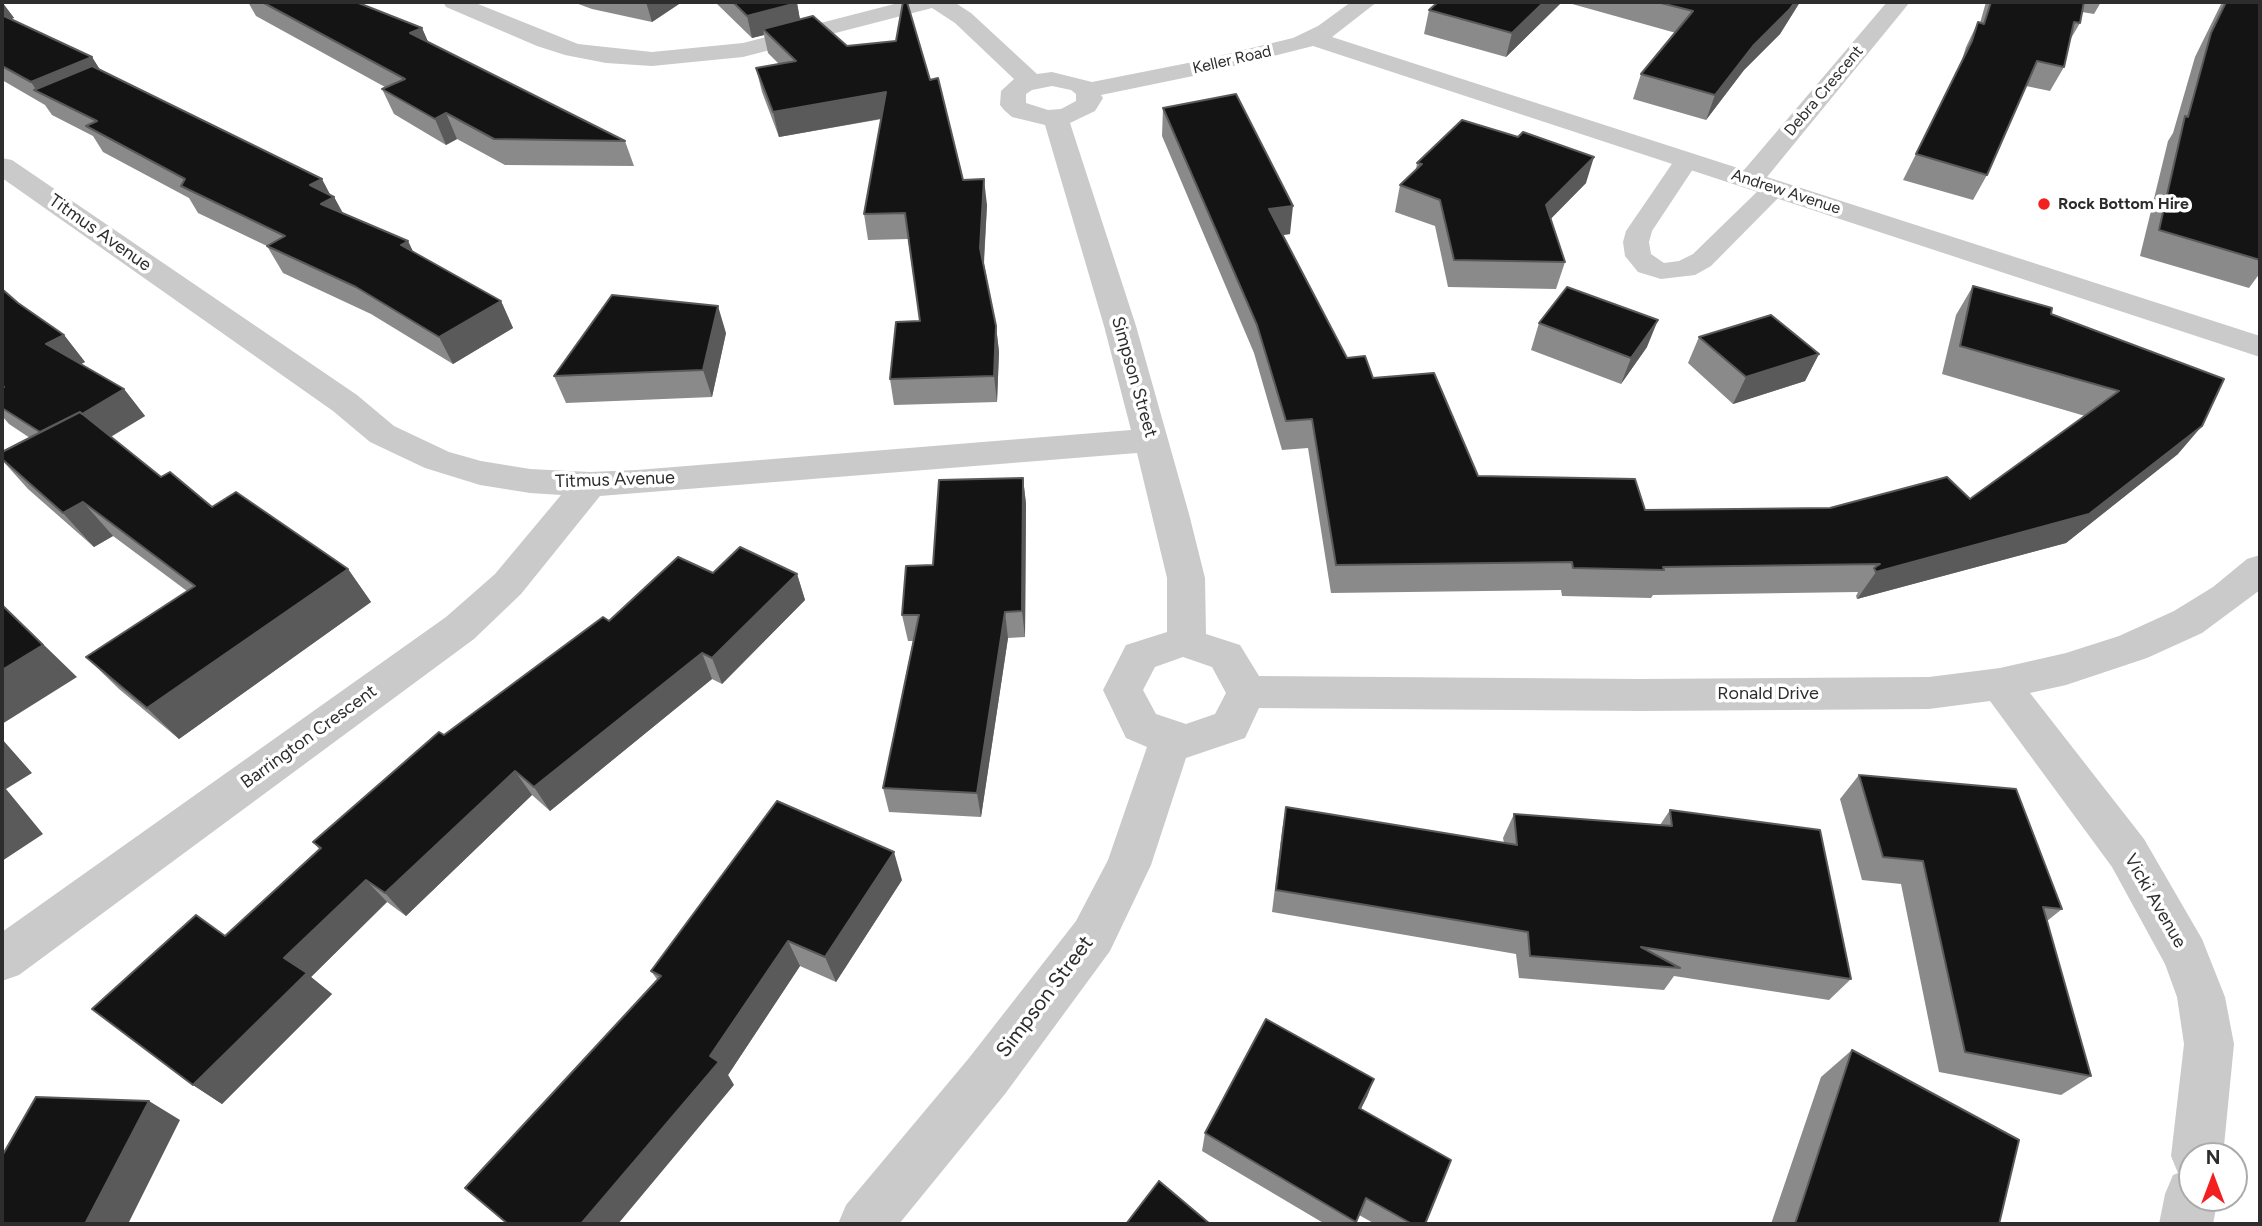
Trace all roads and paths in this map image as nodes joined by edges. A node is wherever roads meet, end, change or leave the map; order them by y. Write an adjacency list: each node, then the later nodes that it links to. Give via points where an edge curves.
1 (454, 2): 2 (street, via 574,50 642,59 743,50)
2 (929, 2)
3 (939, 2): 7 (street, via 963,18)
4 (1366, 2): 6 (street, Keller Road)
5 (1899, 2): 12 (street, Debra Crescent)
6 (1311, 38): 8 (street, Keller Road, via 1262,53); 10 (street, Andrew Avenue)
7 (1031, 82): 8 (street, via 1064,80); 9 (street, via 1014,91 1013,104 1035,117)
8 (1087, 90): 9 (street, via 1086,106)
9 (1056, 118): 14 (street, Simpson Street)
10 (1687, 160): 12 (street, Andrew Avenue); 12 (lane, Debra Crescent, via 1636,242 1638,256 1661,271 1702,260)
11 (2, 166): 15 (street, Titmus Avenue, via 345,403 382,434 437,460 480,473)
12 (1762, 184): 13 (street, Andrew Avenue)
13 (2260, 347)
14 (1152, 440): 15 (street, Titmus Avenue); 17 (street, Simpson Street, via 1186,578)
15 (590, 484): 21 (street, Barrington Crescent, via 508,584 460,628)
16 (2260, 569): 18 (street, Ronald Drive, via 2188,622 2133,647)
17 (1187, 642): 19 (street, via 1226,656); 20 (street, via 1140,656 1123,690 1141,726)
18 (2000, 684): 19 (street, Ronald Drive, via 1928,693); 22 (street, Vicki Avenue, via 2128,853 2185,955 2201,998 2209,1044)
19 (1247, 692): 20 (street, via 1230,726 1186,741)
20 (1171, 739): 23 (street, Simpson Street, via 1129,865 1093,936)
21 (2, 959)
22 (2198, 1142)
23 (866, 1224)

